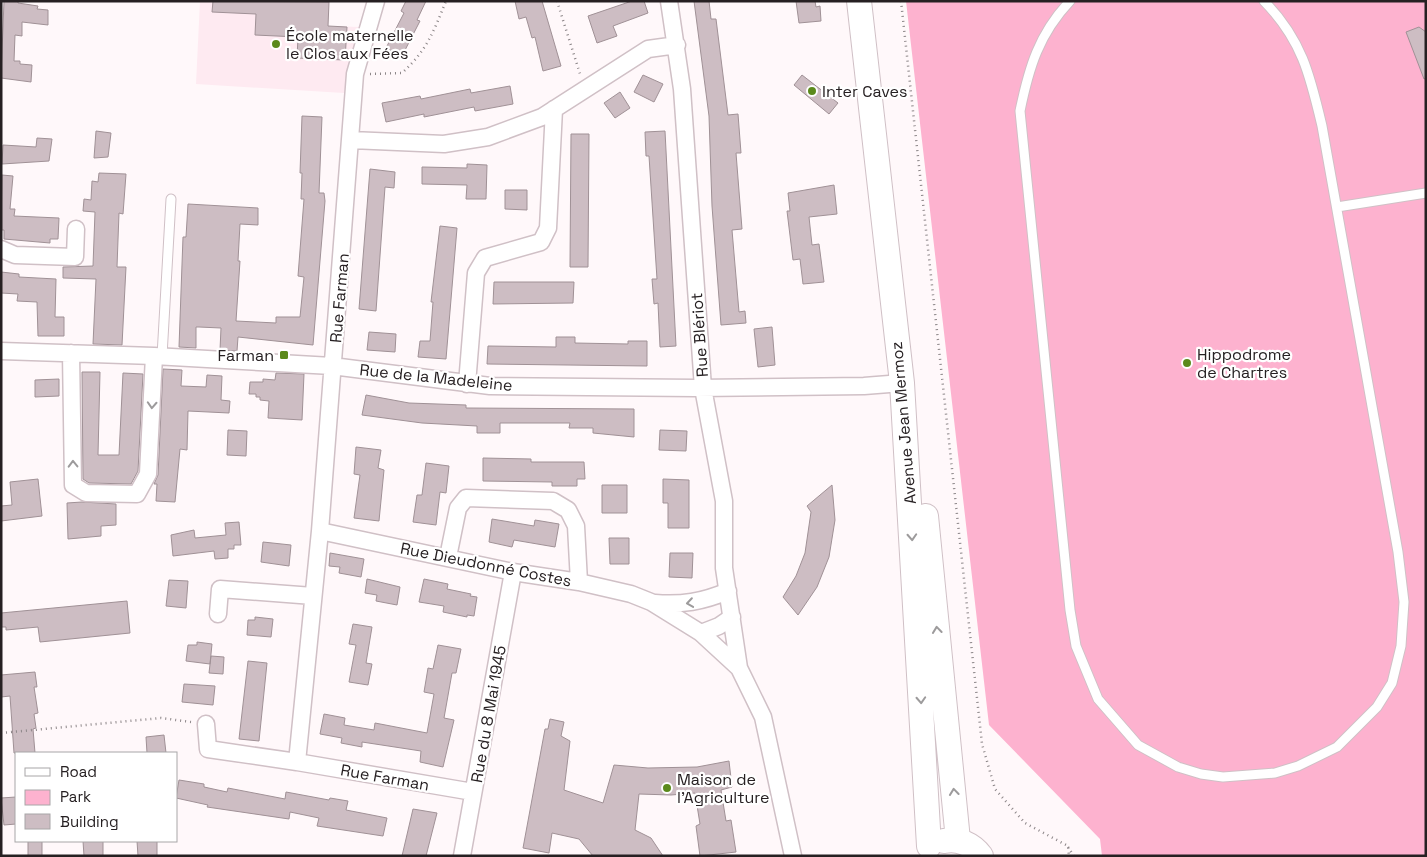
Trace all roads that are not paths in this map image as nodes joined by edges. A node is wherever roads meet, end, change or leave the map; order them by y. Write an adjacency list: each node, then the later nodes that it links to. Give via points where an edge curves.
1 (376, 1): 9 (street, Rue Farman, via 355,74)
2 (669, 1): 7 (street, Rue Blériot)
3 (859, 1): 19 (main road, Avenue Jean Mermoz)
4 (873, 1): 36 (main road, Avenue Jean Mermoz, one-way to 4)
5 (1070, 1): 12 (lane, via 1052,21 1039,48 1027,75 1020,111 1076,646 1098,699 1138,745 1178,767 1201,774 1232,777 1275,773 1337,747 1377,708 1392,683 1401,646 1404,602 1398,552)
6 (1264, 1): 12 (lane, via 1284,22 1311,82)
7 (677, 45): 8 (street, via 648,49); 21 (street, Rue Blériot)
8 (554, 109): 9 (street, via 542,117 488,137 444,144); 20 (street, via 548,228 541,242 485,258 476,273)
9 (351, 140): 18 (street, Rue Farman)
10 (1426, 193): 12 (lane)
11 (171, 199): 17 (lane)
12 (1337, 207)
13 (76, 229): 14 (street, via 75,257 15,256)
14 (1, 249)
15 (1, 351): 16 (street, Rue de la Madeleine)
16 (71, 353): 17 (street, Rue de la Madeleine); 17 (street, one-way to 16, via 148,474 137,494 86,493 73,486)
17 (158, 356): 18 (street, Rue de la Madeleine)
18 (332, 366): 20 (street, Rue de la Madeleine); 22 (street, Rue Farman)
19 (902, 382): 21 (street, Rue de la Madeleine, via 864,386); 37 (main road, Avenue Jean Mermoz, one-way to 37)
20 (468, 384): 21 (street, Rue de la Madeleine)
21 (703, 388): 26 (street, Rue Blériot, via 724,501 724,568)
22 (320, 531): 23 (street, Rue Dieudonné Costes); 27 (street, Rue Farman)
23 (448, 557): 24 (street, Rue Dieudonné Costes); 25 (street, via 458,508 466,498 553,502 568,510 576,526)
24 (513, 572): 25 (street, Rue Dieudonné Costes); 35 (street, Rue du 8 Mai 1945)
25 (579, 582): 28 (street, Rue Dieudonné Costes)
26 (728, 591): 28 (street, Rue Dieudonné Costes, one-way to 28, via 704,601 678,605); 30 (street, Rue Blériot)
27 (313, 596): 29 (street, via 220,589); 34 (street, Rue Farman)
28 (651, 602): 31 (street, Rue Dieudonné Costes)
29 (218, 614)
30 (732, 617): 31 (street); 32 (street, Rue Blériot)
31 (702, 632): 32 (street, Rue Dieudonné Costes)
32 (739, 668): 39 (street, Rue Dieudonné Costes, via 763,718)
33 (206, 724): 34 (street, Rue Farman, via 208,749)
34 (297, 762): 35 (street, Rue Farman)
35 (473, 792): 38 (street, Rue du 8 Mai 1945)
36 (958, 840): 37 (main road, Avenue Jean Mermoz, via 948,840); 40 (main road)
37 (925, 851)
38 (462, 856)
39 (793, 856)
40 (981, 856)

